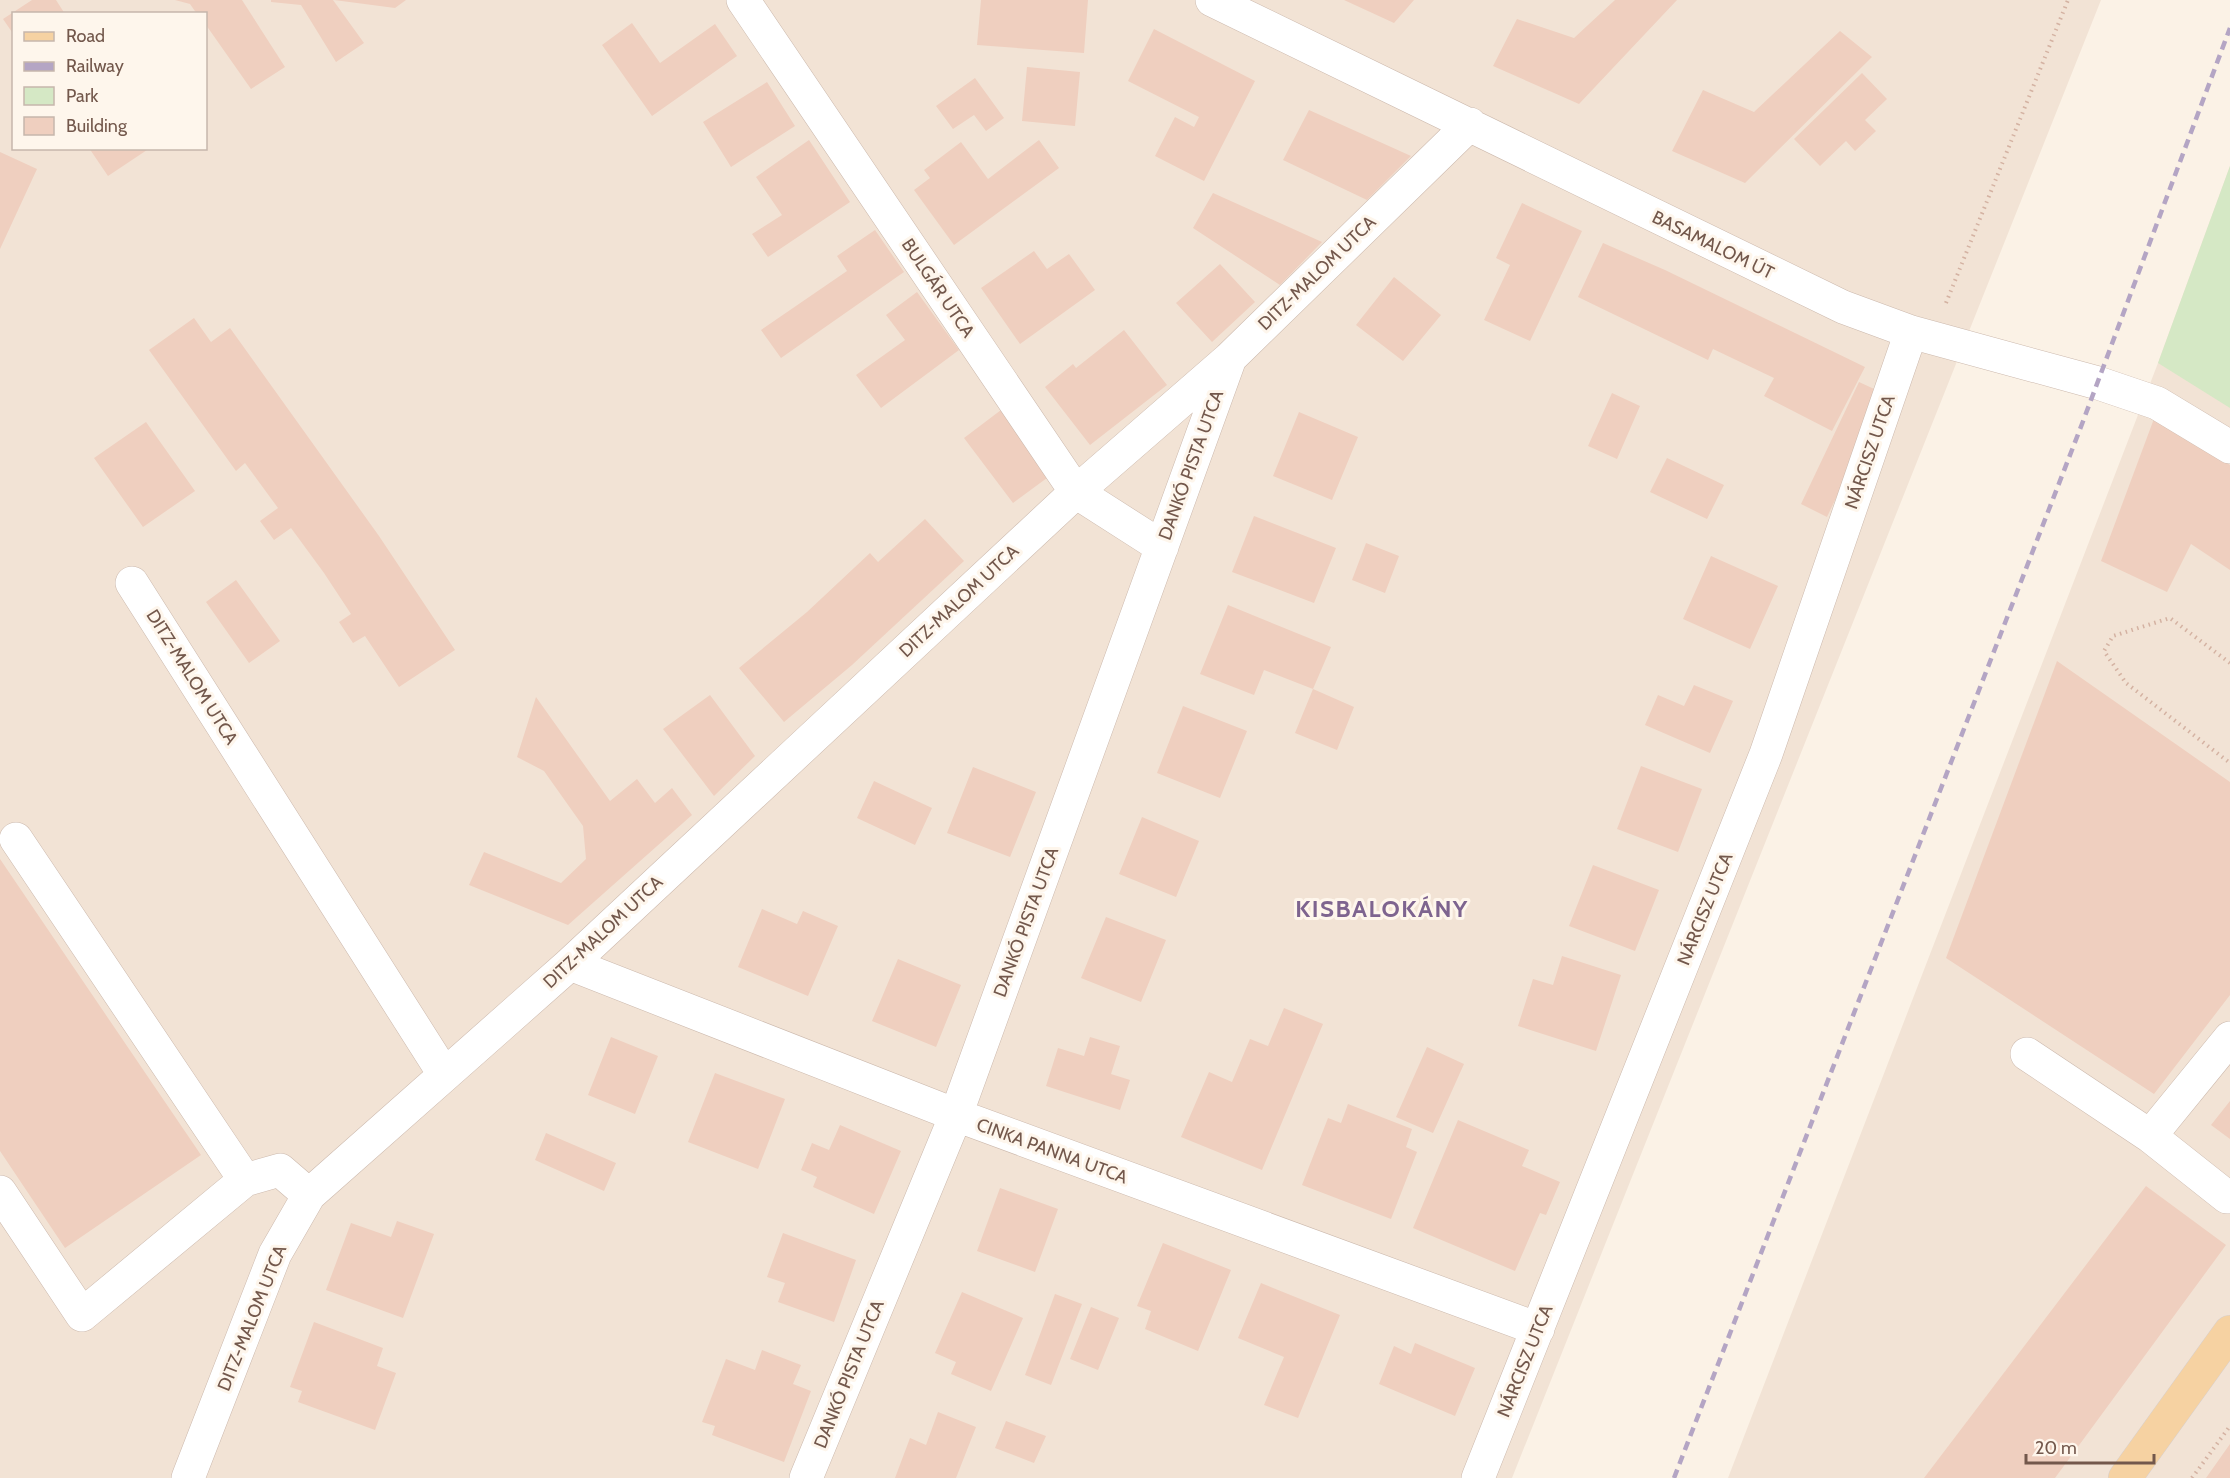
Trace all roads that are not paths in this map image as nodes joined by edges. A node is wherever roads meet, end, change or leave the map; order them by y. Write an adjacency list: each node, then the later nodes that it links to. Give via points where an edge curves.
1 (743, 0): 7 (street, BULGÁR UTCA)
2 (1212, 0): 3 (street, BASAMALOM ÚT)
3 (1470, 124): 4 (street, BASAMALOM ÚT, via 1843,308); 5 (street, DITZ-MALOM UTCA)
4 (1921, 335): 6 (street, BASAMALOM ÚT, via 2157,403); 21 (street, NÁRCISZ UTCA, via 1766,754)
5 (1229, 359): 7 (street, DITZ-MALOM UTCA); 8 (street, DANKÓ PISTA UTCA)
6 (2230, 447)
7 (1076, 492): 8 (street, BULGÁR UTCA); 11 (street, DITZ-MALOM UTCA)
8 (1162, 547): 15 (street, DANKÓ PISTA UTCA)
9 (132, 583): 14 (street, DITZ-MALOM UTCA)
10 (16, 839): 17 (street)
11 (570, 964): 14 (street, DITZ-MALOM UTCA); 15 (street, CINKA PANNA UTCA)
12 (2230, 1038): 16 (street)
13 (2027, 1054): 16 (street)
14 (444, 1074): 19 (street, DITZ-MALOM UTCA)
15 (956, 1116): 21 (street, CINKA PANNA UTCA); 24 (street, DANKÓ PISTA UTCA)
16 (2150, 1136): 20 (street)
17 (246, 1180): 18 (street, via 82,1315); 19 (street, via 280,1170)
18 (0, 1192)
19 (309, 1196): 23 (street, DITZ-MALOM UTCA, via 275,1254)
20 (2228, 1197)
21 (1538, 1329): 25 (street, NÁRCISZ UTCA)
22 (2230, 1332): 26 (main road)
23 (188, 1478)
24 (806, 1478)
25 (1478, 1478)
26 (2125, 1478)

